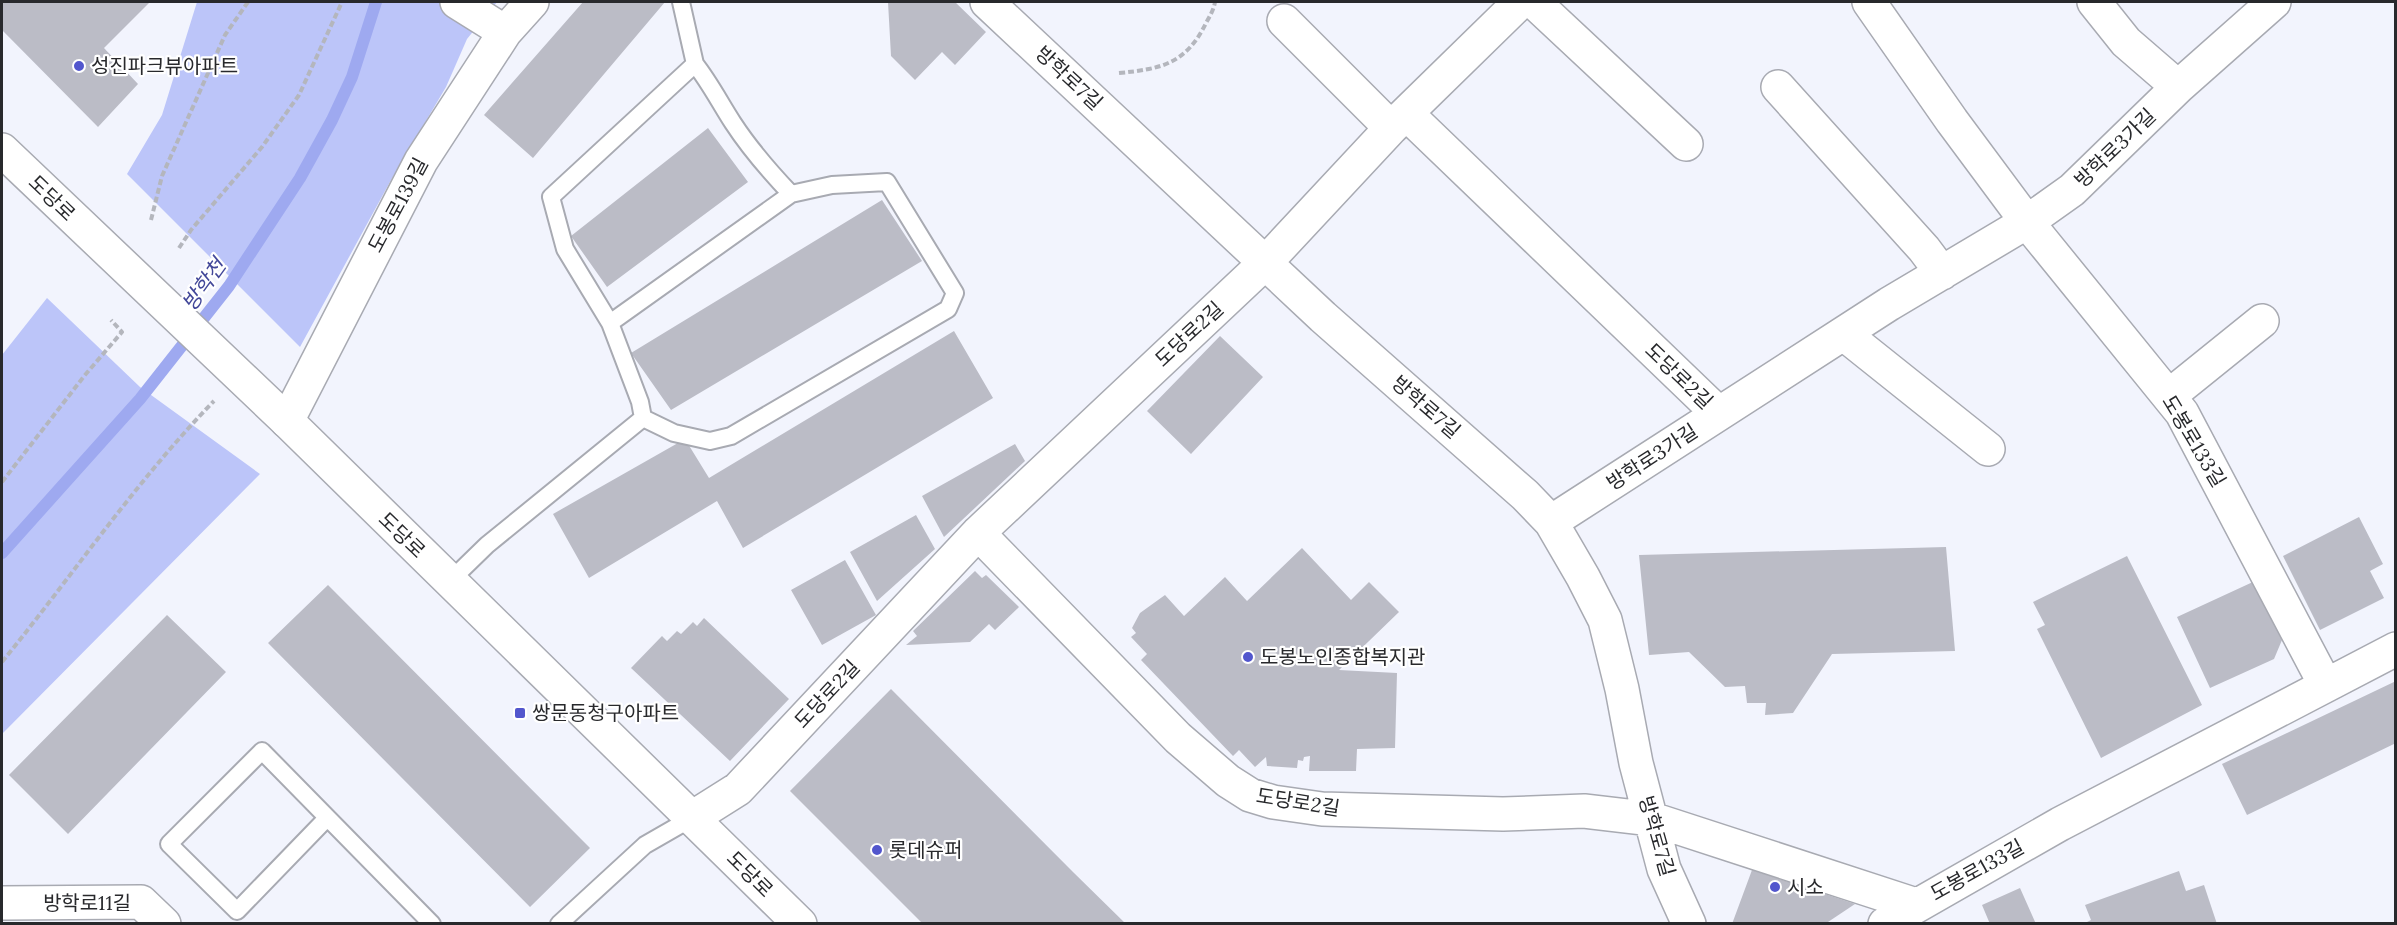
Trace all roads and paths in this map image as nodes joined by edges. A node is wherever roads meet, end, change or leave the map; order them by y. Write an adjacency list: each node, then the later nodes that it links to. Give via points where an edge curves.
1 (248, 2): 23 (path, via 225,35 162,176)
2 (342, 2): 25 (path, via 299,94 262,147)
3 (457, 2): 14 (street)
4 (532, 2): 14 (street, 도봉로139길)
5 (681, 2): 15 (lane)
6 (1215, 2): 16 (path, via 1196,43 1170,63 1148,71 1101,75)
7 (1534, 2): 20 (street)
8 (1869, 2): 24 (street)
9 (2094, 2): 18 (street, via 2126,42)
10 (2274, 2): 18 (street, 방학로3가길)
11 (998, 6): 16 (street, 방학로7길)
12 (1501, 7): 19 (street, 도당로2길)
13 (1284, 21): 19 (street, 도당로2길)
14 (505, 32): 36 (street, 도봉로139길, via 421,161)
15 (695, 64): 22 (lane, via 732,122); 30 (lane, via 551,197 566,249)
16 (1077, 85): 26 (street, 방학로7길)
17 (1778, 87): 27 (street)
18 (2178, 87): 24 (street, 방학로3가길, via 2072,190)
19 (1399, 121): 26 (street, 도당로2길); 34 (street, 도당로2길)
20 (1686, 144)
21 (2, 150): 32 (street, 도당로)
22 (791, 194): 30 (lane); 35 (lane, via 832,185 887,182 955,293 948,309 731,436 711,441 675,433)
23 (151, 220)
24 (2027, 222): 27 (street, 방학로3가길); 33 (street, 도봉로133길)
25 (179, 248)
26 (1266, 262): 39 (street, 방학로7길); 40 (street, 도당로2길)
27 (1942, 273): 31 (street, 방학로3가길)
28 (111, 320): 38 (path, via 122,332)
29 (2262, 321): 33 (street)
30 (610, 323): 35 (lane)
31 (1844, 334): 34 (street, 방학로3가길); 37 (street)
32 (233, 371): 36 (street, 도당로); 43 (path)
33 (2169, 396): 44 (street, 도봉로133길, via 2182,413)
34 (1718, 413): 39 (street, 방학로3가길)
35 (643, 418): 41 (lane, via 487,544)
36 (287, 421): 41 (street, 도당로)
37 (1988, 449)
38 (2, 482)
39 (1551, 522): 47 (street, 방학로7길, via 1605,620)
40 (978, 533): 46 (street, 도당로2길, via 738,789); 47 (street, 도당로2길, via 1178,738 1250,795 1322,809 1503,814 1584,811)
41 (450, 581): 46 (street, 도당로)
42 (2396, 649): 44 (street, 도봉로133길)
43 (2, 662)
44 (2325, 684): 49 (street, 도봉로133길)
45 (327, 818): 45 (lane, via 262,751 169,844 237,911); 51 (lane)
46 (692, 818): 52 (lane, via 645,845); 53 (street, 도당로)
47 (1652, 819): 49 (street, 도봉로133길); 54 (street, 방학로7길, via 1664,868)
48 (2, 903): 50 (street, 방학로11길, via 141,902)
49 (1916, 905): 55 (street, 도봉로133길)
50 (164, 924)
51 (432, 924)
52 (560, 924)
53 (800, 924)
54 (1689, 924)
55 (1885, 924)

